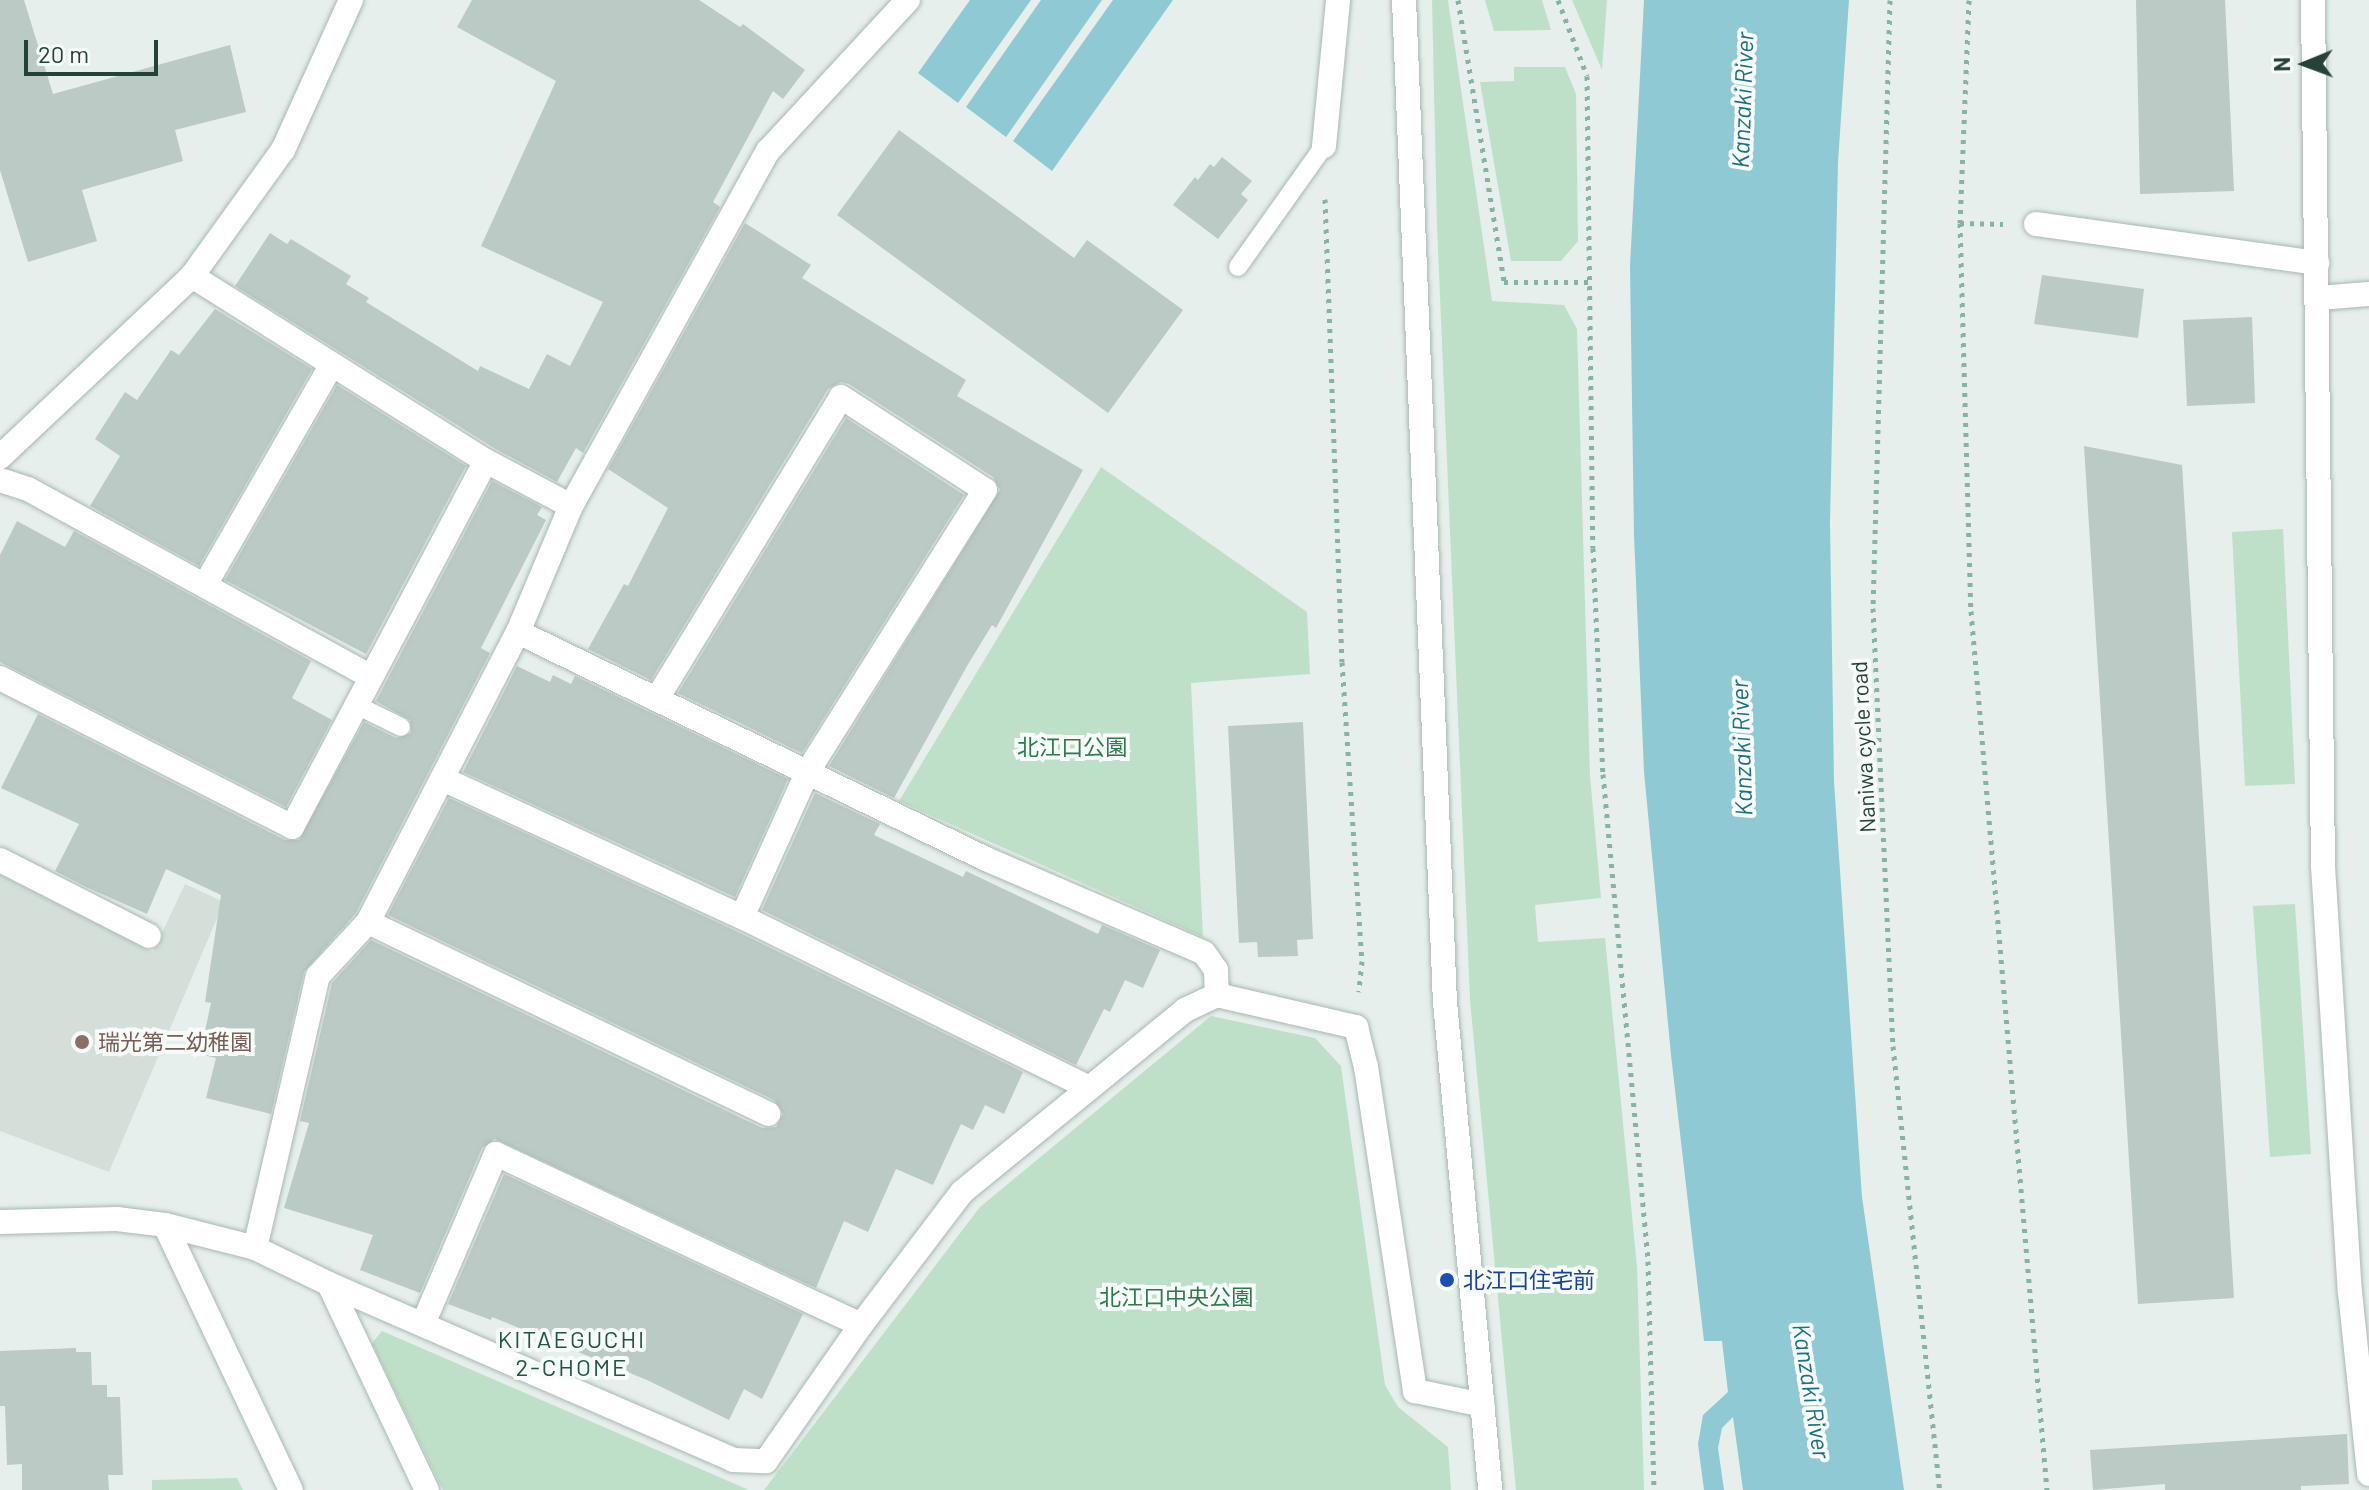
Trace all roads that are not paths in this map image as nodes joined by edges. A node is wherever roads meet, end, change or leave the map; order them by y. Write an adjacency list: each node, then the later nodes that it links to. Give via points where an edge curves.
1 (351, 0): 10 (street, via 283,150)
2 (908, 0): 17 (street, via 768,151)
3 (1338, 0): 6 (street)
4 (1404, 0): 41 (street, via 1445,1002)
5 (2313, 0): 8 (street)
6 (1324, 146): 9 (lane)
7 (2036, 224): 8 (street)
8 (2317, 263): 12 (street)
9 (1238, 267)
10 (192, 276): 13 (street); 14 (street)
11 (2369, 294): 12 (street)
12 (2318, 298): 38 (street, via 2323,866)
13 (331, 366): 15 (street); 18 (street)
14 (0, 457)
15 (486, 461): 17 (street); 20 (street)
16 (0, 480): 18 (street, via 28,489)
17 (571, 506): 19 (street)
18 (205, 585): 20 (street)
19 (518, 632): 22 (street); 26 (street)
20 (371, 677): 23 (street)
21 (0, 678): 23 (street, via 292,827)
22 (658, 697): 25 (street); 25 (street, via 841,397 985,490)
23 (356, 705): 24 (lane)
24 (401, 727)
25 (808, 771): 28 (street); 31 (street, via 986,859 1204,953 1216,970)
26 (443, 779): 28 (street); 29 (street)
27 (0, 860): 30 (street)
28 (742, 917): 32 (street)
29 (368, 922): 33 (street); 36 (street, via 318,976)
30 (149, 936)
31 (1217, 995): 32 (street, via 1185,1010); 41 (street, via 1356,1027 1415,1391)
32 (1087, 1087): 40 (street, via 962,1192)
33 (768, 1114)
34 (0, 1222): 35 (street, via 117,1219)
35 (165, 1225): 36 (street); 43 (street)
36 (255, 1248): 37 (street)
37 (329, 1284): 39 (street); 44 (street)
38 (2360, 1295): 42 (street)
39 (423, 1324): 40 (street, via 733,1460 766,1461); 40 (street, via 496,1154)
40 (861, 1325)
41 (1483, 1405): 45 (street)
42 (2369, 1472)
43 (291, 1490)
44 (427, 1490)
45 (1490, 1490)

